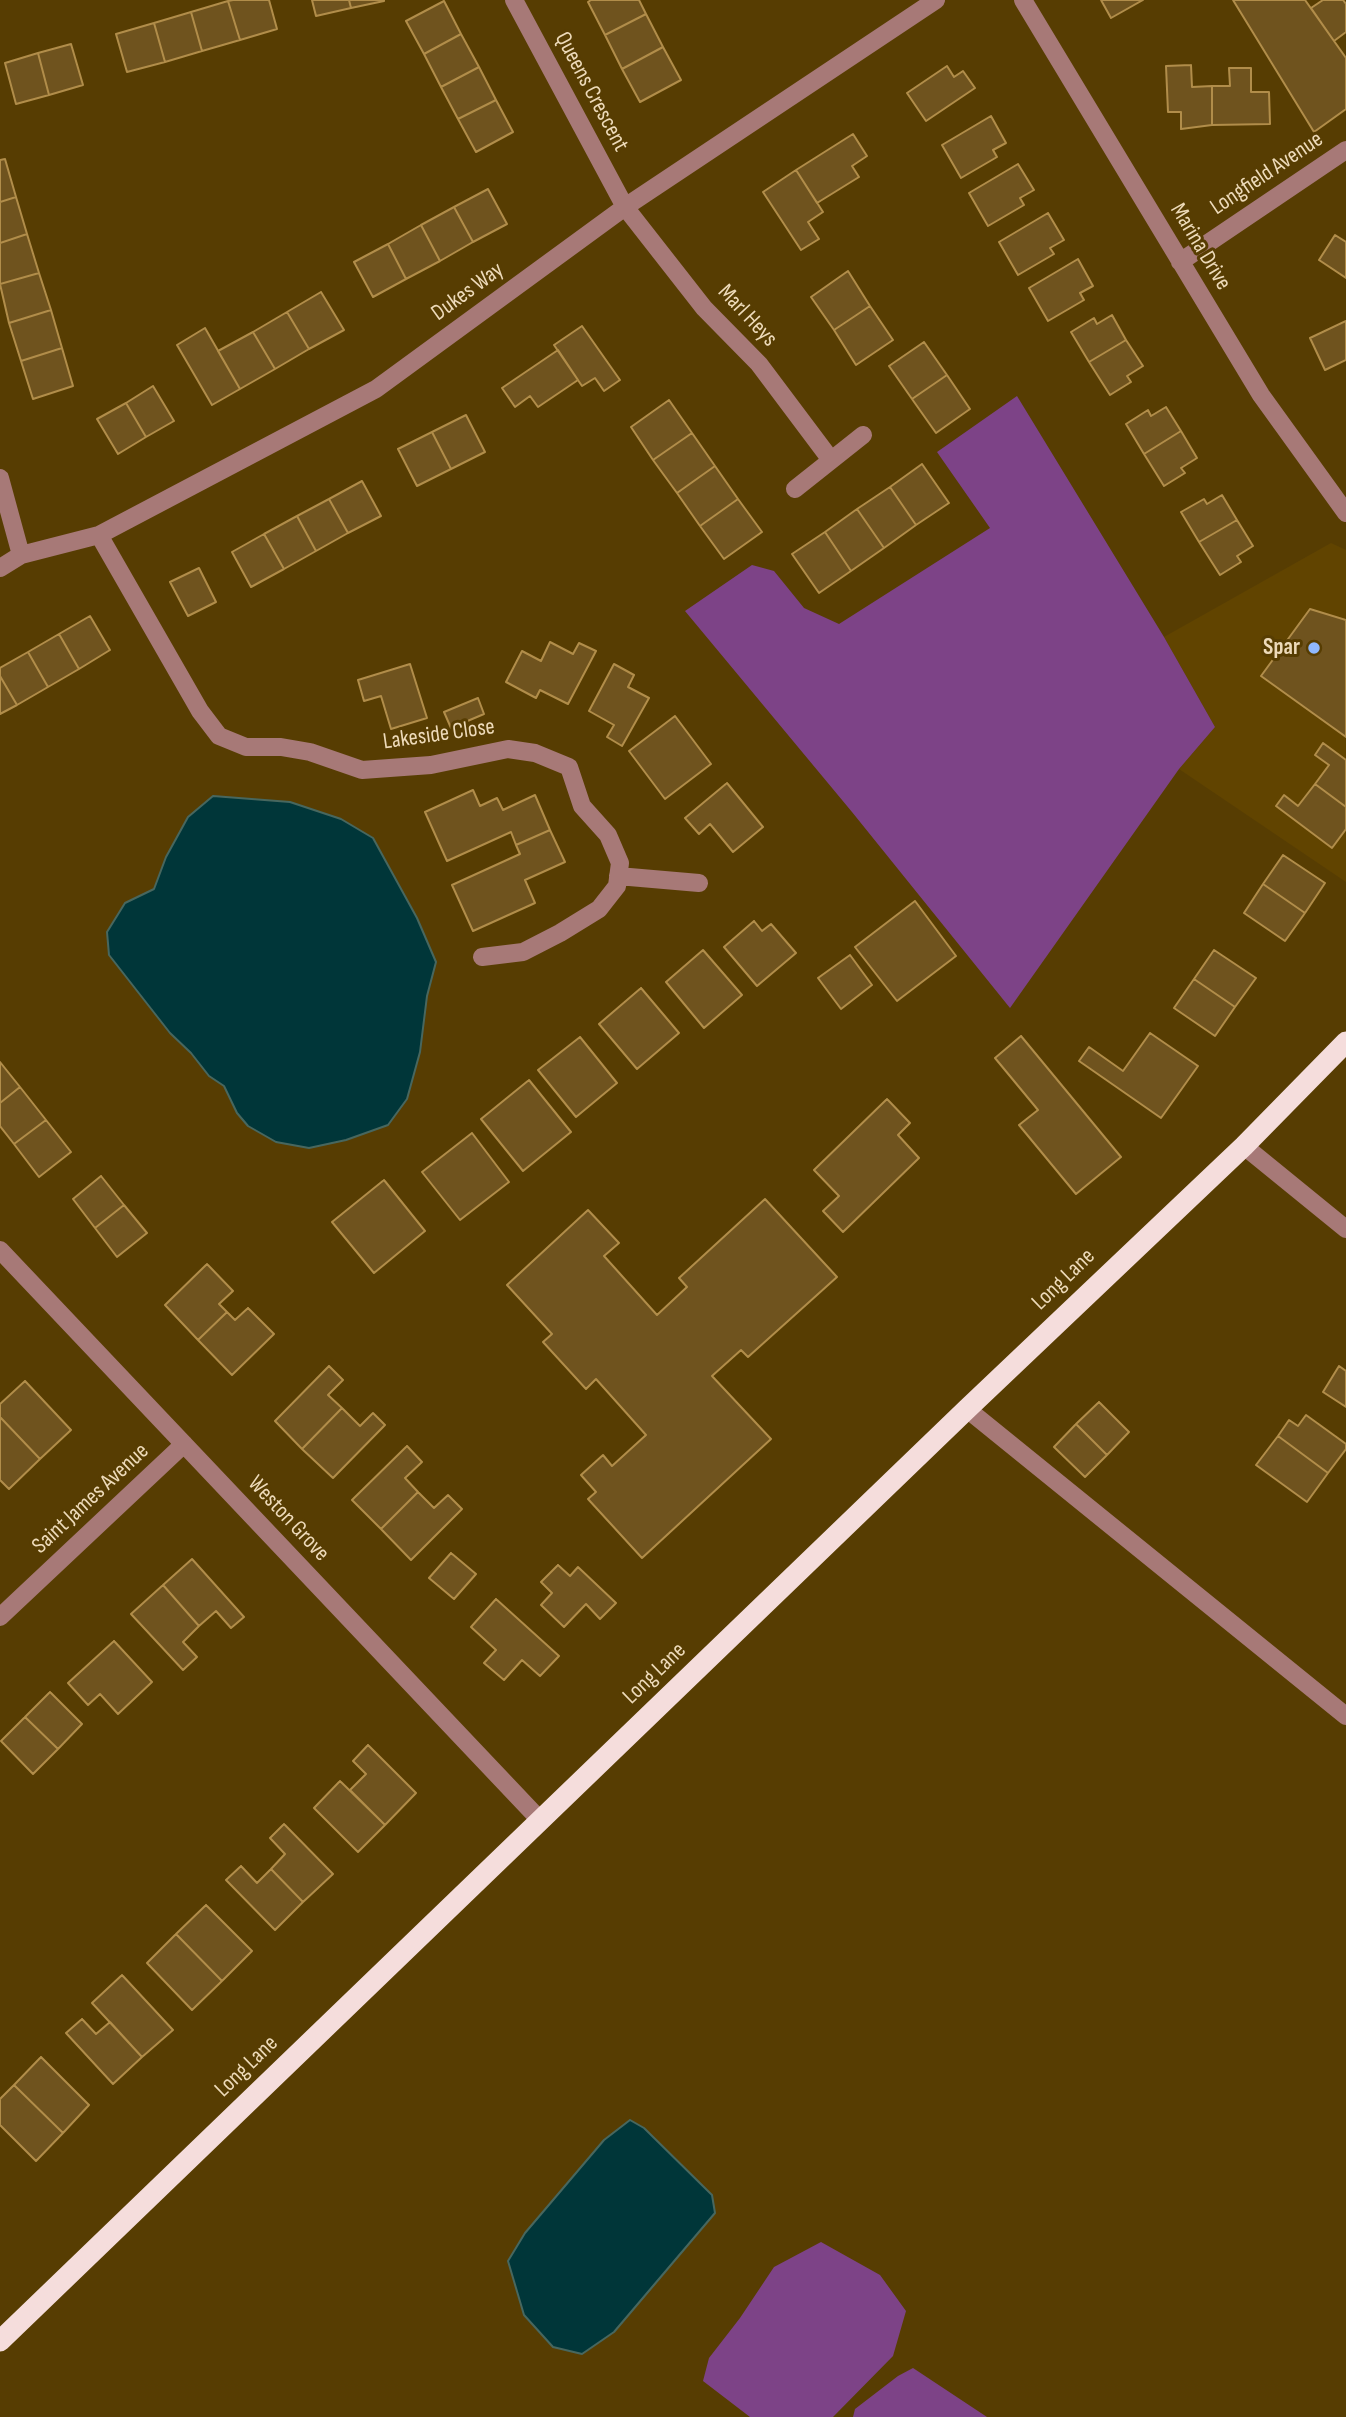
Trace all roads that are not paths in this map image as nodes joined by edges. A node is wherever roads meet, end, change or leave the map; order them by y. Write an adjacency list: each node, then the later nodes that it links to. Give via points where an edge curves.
1 (514, 0): 5 (street, Queens Crescent)
2 (936, 0): 5 (street, Dukes Way)
3 (1023, 0): 6 (street, Marina Drive)
4 (1346, 150): 6 (street, Longfield Avenue)
5 (625, 207): 8 (street, Marl Heys, via 704,308 759,364); 12 (street, Dukes Way, via 376,389)
6 (1180, 262): 11 (street, Marina Drive, via 1261,395)
7 (863, 435): 8 (street)
8 (831, 460): 10 (street)
9 (0, 478): 13 (street)
10 (795, 489)
11 (1346, 513)
12 (99, 535): 13 (street, Dukes Way); 15 (street, Lakeside Close, via 219,736 246,747 310,752 362,770 431,765 508,749 536,753 569,767 582,806 608,835 620,863)
13 (21, 555): 14 (street, Dukes Way)
14 (0, 569)
15 (618, 876): 16 (street); 17 (street, via 617,886 598,909 560,933 523,952)
16 (699, 883)
17 (482, 957)
18 (1346, 1042): 19 (highway, Long Lane)
19 (1244, 1146): 20 (street); 22 (highway, Long Lane)
20 (1346, 1229)
21 (0, 1250): 23 (street, Weston Grove)
22 (967, 1409): 25 (street); 26 (highway, Long Lane)
23 (184, 1444): 24 (street, Saint James Avenue); 26 (street, Weston Grove)
24 (0, 1617)
25 (1346, 1716)
26 (541, 1821): 27 (highway, Long Lane)
27 (0, 2341)

